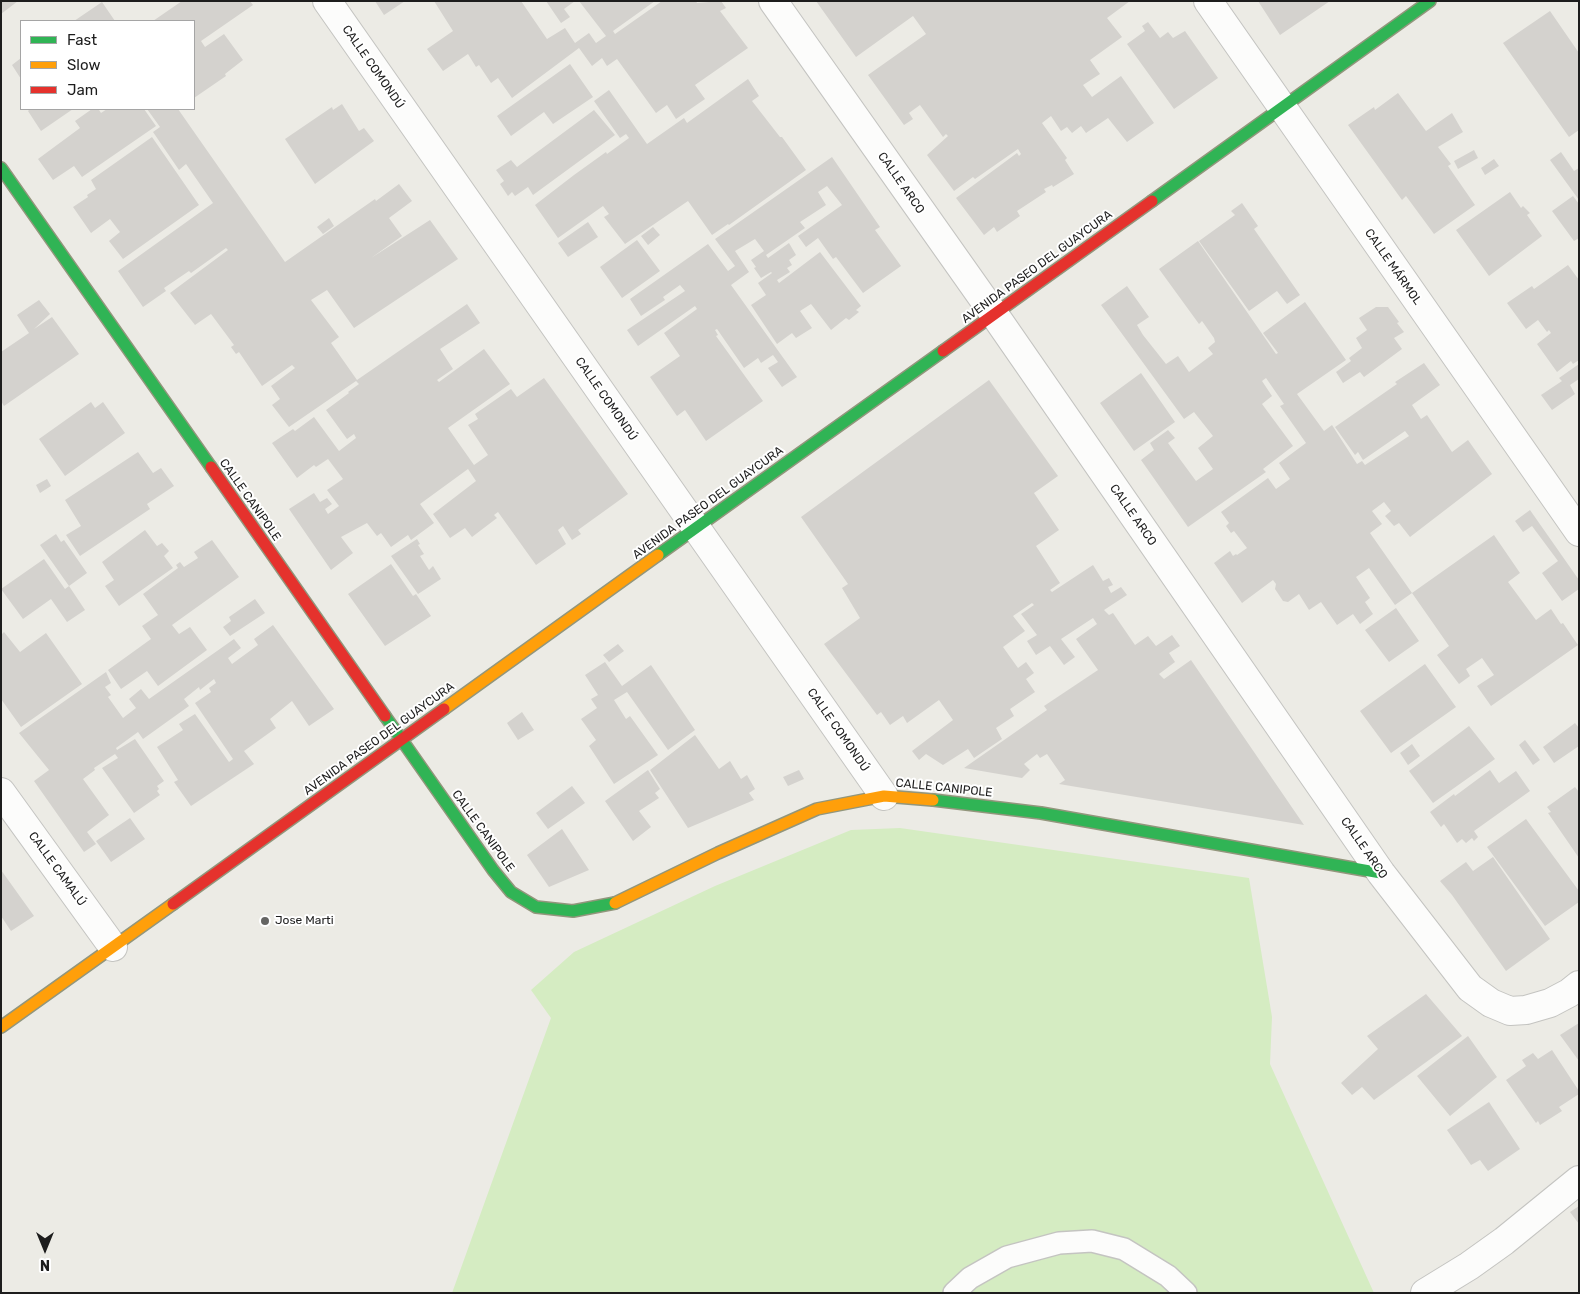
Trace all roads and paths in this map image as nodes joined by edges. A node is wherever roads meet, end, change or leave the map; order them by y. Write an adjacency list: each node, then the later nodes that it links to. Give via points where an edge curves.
1 (327, 1): 8 (street, CALLE COMONDÚ)
2 (773, 1): 7 (street, CALLE ARCO)
3 (1208, 1): 5 (street, CALLE MÁRMOL)
4 (1430, 1): 5 (street, AVENIDA PASEO DEL GUAYCURA)
5 (1282, 107): 7 (street, AVENIDA PASEO DEL GUAYCURA); 9 (street, CALLE MÁRMOL)
6 (1, 168): 10 (street, CALLE CANIPOLE)
7 (994, 314): 8 (street, AVENIDA PASEO DEL GUAYCURA); 13 (street, CALLE ARCO)
8 (696, 528): 10 (street, AVENIDA PASEO DEL GUAYCURA); 12 (street, CALLE COMONDÚ)
9 (1579, 532)
10 (402, 740): 12 (street, CALLE CANIPOLE, via 492,870 511,892 536,907 573,911 616,903 816,809); 14 (street, AVENIDA PASEO DEL GUAYCURA)
11 (1, 792): 14 (street, CALLE CAMALÚ)
12 (884, 796): 13 (street, CALLE CANIPOLE, via 1042,814)
13 (1381, 873): 15 (street, CALLE ARCO, via 1470,988 1491,1003 1510,1011 1526,1010 1550,1003)
14 (113, 947): 16 (street, AVENIDA PASEO DEL GUAYCURA)
15 (1579, 985)
16 (1, 1027)
17 (1579, 1180): 20 (street, via 1504,1241)
18 (954, 1293): 19 (lane, via 970,1278 1007,1257 1059,1243 1092,1241 1124,1249 1168,1276)
19 (1186, 1293)
20 (1425, 1293)

